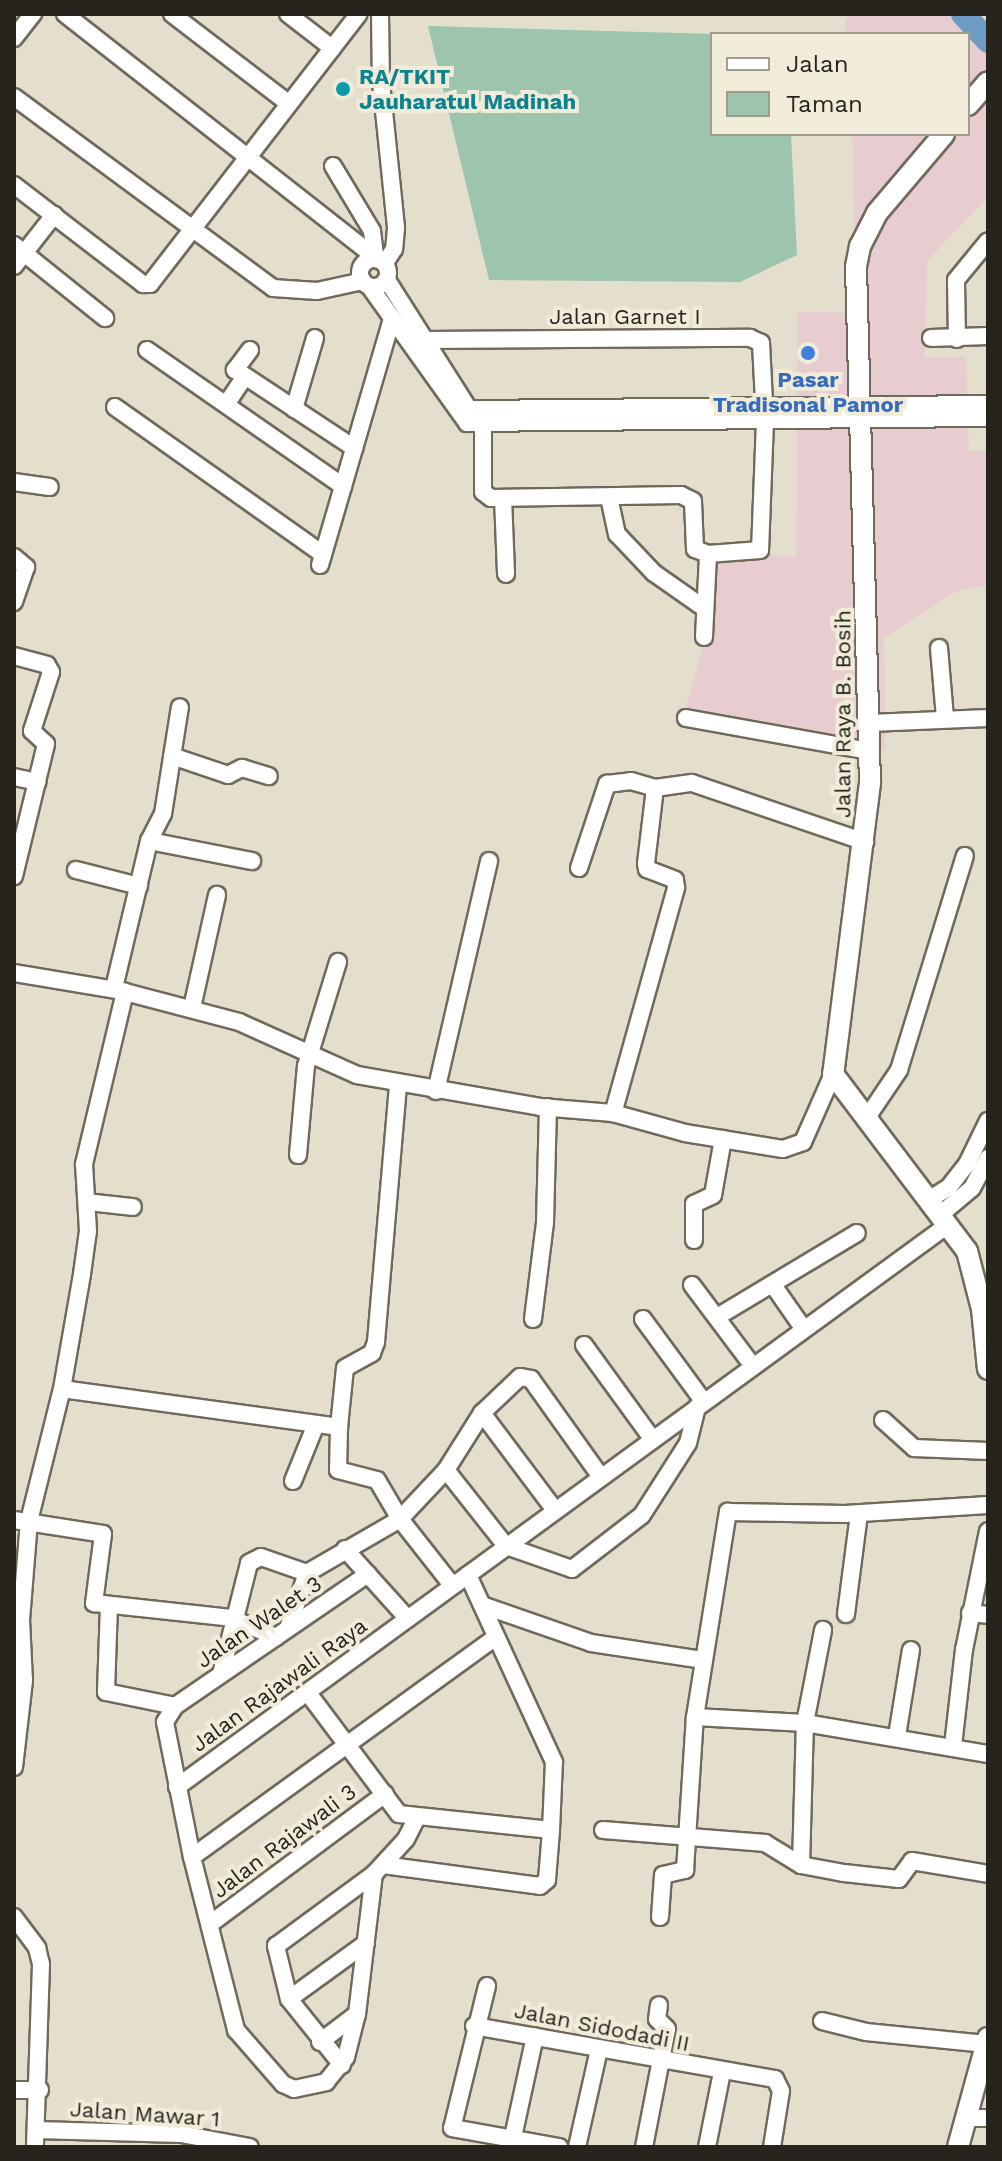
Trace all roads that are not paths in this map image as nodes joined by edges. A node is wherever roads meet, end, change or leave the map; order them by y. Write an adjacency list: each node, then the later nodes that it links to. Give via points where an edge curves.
1 (33, 14): 7 (street)
2 (65, 14): 16 (street)
3 (172, 14): 12 (street)
4 (288, 14): 8 (street)
5 (359, 14): 8 (street)
6 (380, 14): 23 (street, via 381,82 396,228 394,249)
7 (14, 38)
8 (332, 48): 12 (street)
9 (988, 82): 13 (main road)
10 (14, 86): 15 (street)
11 (14, 97): 15 (street)
12 (288, 103): 16 (street)
13 (970, 103)
14 (942, 136): 40 (main road, Jalan Raya B. Bosih, via 877,213 860,246)
15 (92, 148): 20 (street)
16 (247, 155): 20 (street); 23 (street)
17 (333, 166): 23 (street, via 372,231)
18 (14, 185): 19 (street)
19 (54, 215): 20 (street, via 143,284 156,281); 22 (street)
20 (197, 226): 24 (street, via 277,281)
21 (988, 241): 30 (street, via 956,280)
22 (17, 255): 25 (street)
23 (381, 264): 24 (street); 24 (street, via 367,260); 31 (street)
24 (364, 280): 26 (street)
25 (105, 318)
26 (392, 318): 41 (street, via 460,420); 43 (street)
27 (988, 336): 30 (street)
28 (315, 338): 38 (street)
29 (931, 338): 30 (street)
30 (957, 339)
31 (426, 340): 39 (street, Jalan Garnet I, via 750,338 763,349); 41 (street, via 469,409)
32 (147, 350): 35 (street)
33 (250, 350): 34 (street, via 235,370)
34 (245, 376): 35 (street); 38 (street)
35 (227, 403): 45 (street)
36 (988, 404): 40 (street)
37 (115, 407): 45 (street, via 322,559)
38 (294, 409): 43 (street)
39 (765, 414): 40 (street); 41 (street); 49 (street, Jalan Garnet I, via 760,550)
40 (859, 414): 42 (street); 61 (main road, Jalan Raya B. Bosih)
41 (483, 418): 48 (street, via 483,492)
42 (988, 418)
43 (354, 448): 45 (street)
44 (14, 482): 46 (street)
45 (343, 486)
46 (50, 487)
47 (609, 497): 48 (street); 49 (street, via 688,497 693,501 692,544); 53 (street, via 617,534 654,573)
48 (503, 498): 51 (street)
49 (708, 554): 53 (street)
50 (14, 557): 52 (street, via 26,567)
51 (506, 574)
52 (14, 602)
53 (704, 608): 54 (street)
54 (704, 637)
55 (939, 648): 59 (street)
56 (14, 656): 66 (street, via 50,669 32,731 46,744)
57 (180, 707): 63 (street)
58 (686, 718): 62 (street)
59 (945, 718): 60 (street); 61 (street)
60 (988, 718)
61 (870, 723): 62 (main road, Jalan Raya B. Bosih)
62 (870, 751): 69 (main road, Jalan Raya B. Bosih)
63 (172, 756): 64 (street, via 228,775 242,768); 68 (street, via 163,814)
64 (269, 776)
65 (14, 777): 66 (street)
66 (37, 782): 75 (street)
67 (655, 788): 69 (street, via 692,783); 73 (street, via 623,780 607,784); 87 (street, via 647,869 670,877 676,888)
68 (149, 841): 71 (street); 76 (street)
69 (865, 842): 83 (main road, Jalan Raya B. Bosih, via 851,908)
70 (965, 856): 88 (street, via 899,1070 883,1102)
71 (252, 861)
72 (489, 861): 85 (street)
73 (579, 868)
74 (76, 870): 76 (street)
75 (14, 876)
76 (139, 886): 80 (street)
77 (217, 895): 81 (street)
78 (338, 962): 82 (street)
79 (14, 973): 80 (street)
80 (119, 990): 81 (street); 93 (street, via 84,1164)
81 (192, 1008): 82 (street, via 239,1022)
82 (309, 1056): 84 (street); 91 (street)
83 (833, 1074): 88 (main road); 90 (street, via 803,1142 783,1149)
84 (398, 1084): 85 (street); 112 (street, via 376,1342 372,1353 345,1368)
85 (436, 1091): 86 (street)
86 (548, 1107): 87 (street); 101 (street, via 545,1222)
87 (613, 1113): 90 (street)
88 (866, 1119): 95 (main road)
89 (988, 1121): 95 (street)
90 (723, 1139): 97 (street, via 713,1195 694,1204)
91 (298, 1155)
92 (988, 1158): 95 (street, via 972,1188)
93 (87, 1202): 94 (street); 107 (street, via 88,1231)
94 (133, 1207)
95 (940, 1212): 103 (street, Jalan Rajawali Raya); 106 (main road, via 975,1274)
96 (857, 1233): 99 (street)
97 (694, 1240)
98 (692, 1285): 100 (street)
99 (773, 1285): 100 (street); 103 (street)
100 (717, 1317): 105 (street)
101 (533, 1319)
102 (643, 1319): 108 (street)
103 (803, 1328): 105 (street, Jalan Rajawali Raya)
104 (584, 1345): 113 (street)
105 (752, 1365): 108 (street, Jalan Rajawali Raya)
106 (988, 1369)
107 (62, 1389): 111 (street); 122 (street)
108 (700, 1404): 113 (street, Jalan Rajawali Raya); 124 (street, via 688,1443 642,1515 572,1569)
109 (482, 1413): 115 (street); 116 (street, via 520,1377 531,1379); 119 (street)
110 (883, 1420): 114 (street, via 914,1448)
111 (316, 1424): 112 (street); 117 (street)
112 (339, 1427): 121 (street, via 338,1470 377,1480)
113 (653, 1440): 116 (street, Jalan Rajawali Raya)
114 (988, 1451)
115 (446, 1470): 121 (street); 124 (street)
116 (601, 1477): 119 (street, Jalan Rajawali Raya)
117 (293, 1481)
118 (988, 1505): 120 (street)
119 (554, 1509): 124 (street, Jalan Rajawali Raya)
120 (859, 1514): 133 (street); 142 (street, via 728,1512)
121 (400, 1519): 125 (street); 129 (street)
122 (22, 1520): 130 (street, via 103,1534); 137 (street)
123 (988, 1531): 132 (street)
124 (506, 1546): 128 (street, Jalan Rajawali Raya)
125 (345, 1549): 126 (street); 127 (street)
126 (307, 1573): 135 (street, via 254,1558); 139 (street)
127 (368, 1574): 136 (street); 139 (street, Jalan Walet 3)
128 (468, 1575): 129 (street, Jalan Rajawali Raya); 131 (street)
129 (452, 1585): 136 (street, Jalan Rajawali Raya)
130 (101, 1603): 135 (street); 145 (street, via 106,1692)
131 (482, 1605): 140 (street); 142 (street, via 591,1643)
132 (970, 1613): 134 (street); 150 (street)
133 (846, 1614)
134 (988, 1615)
135 (231, 1618): 139 (street); 143 (street)
136 (408, 1619): 144 (street, Jalan Rajawali Raya)
137 (17, 1620): 152 (street, via 24,1681)
138 (823, 1630): 147 (street)
139 (282, 1633): 143 (street, Jalan Walet 3)
140 (496, 1637): 149 (street); 156 (street, via 554,1762)
141 (911, 1650): 148 (street)
142 (704, 1660): 146 (street)
143 (221, 1674): 145 (street, Jalan Walet 3)
144 (308, 1693): 149 (street); 153 (street, Jalan Rajawali Raya)
145 (175, 1706): 153 (street, via 165,1722)
146 (695, 1717): 147 (street); 158 (street)
147 (805, 1723): 148 (street); 160 (street)
148 (897, 1736): 150 (street)
149 (349, 1743): 154 (street); 159 (street)
150 (953, 1746): 151 (street)
151 (988, 1754)
152 (14, 1767)
153 (177, 1787): 159 (street)
154 (385, 1794): 155 (street, via 399,1814); 165 (street, Jalan Rajawali 3)
155 (417, 1817): 156 (street); 161 (street)
156 (551, 1830): 161 (street, via 547,1880 540,1886)
157 (603, 1830): 158 (street)
158 (687, 1838): 160 (street, via 765,1843); 164 (street, via 684,1871 663,1875)
159 (192, 1857): 165 (street)
160 (801, 1865): 162 (street, via 899,1879 912,1861)
161 (379, 1870): 166 (street); 168 (street, via 276,1946)
162 (988, 1874)
163 (14, 1917): 181 (street, via 37,1948 41,1964)
164 (660, 1917)
165 (210, 1924): 178 (street, via 236,2030 283,2084 307,2090 335,2076)
166 (366, 1943): 168 (street); 170 (street)
167 (487, 1986): 172 (street)
168 (289, 1999): 175 (street)
169 (659, 2005): 177 (street, via 657,2019 667,2029)
170 (357, 2014): 175 (street); 178 (street)
171 (822, 2021): 174 (street, via 866,2032)
172 (474, 2026): 173 (street, Jalan Sidodadi II); 185 (street, via 452,2128)
173 (535, 2036): 176 (street, Jalan Sidodadi II); 185 (street)
174 (987, 2041): 182 (main road)
175 (320, 2042): 178 (street)
176 (599, 2049): 177 (street, Jalan Sidodadi II); 191 (street)
177 (660, 2060): 179 (street, Jalan Sidodadi II); 192 (street)
178 (342, 2065)
179 (722, 2072): 193 (street); 194 (street, Jalan Sidodadi II, via 775,2079 781,2085)
180 (14, 2090): 181 (street)
181 (40, 2090): 184 (street)
182 (967, 2118): 183 (street); 195 (main road)
183 (988, 2118)
184 (36, 2130): 186 (street, Jalan Mawar 1); 189 (street)
185 (513, 2137): 188 (street)
186 (135, 2141): 187 (street, Jalan Mawar 1, via 181,2134)
187 (232, 2145): 190 (street, Jalan Mawar 1)
188 (553, 2146)
189 (35, 2147)
190 (250, 2147)
191 (577, 2147)
192 (644, 2147)
193 (707, 2147)
194 (772, 2147)
195 (958, 2147)

